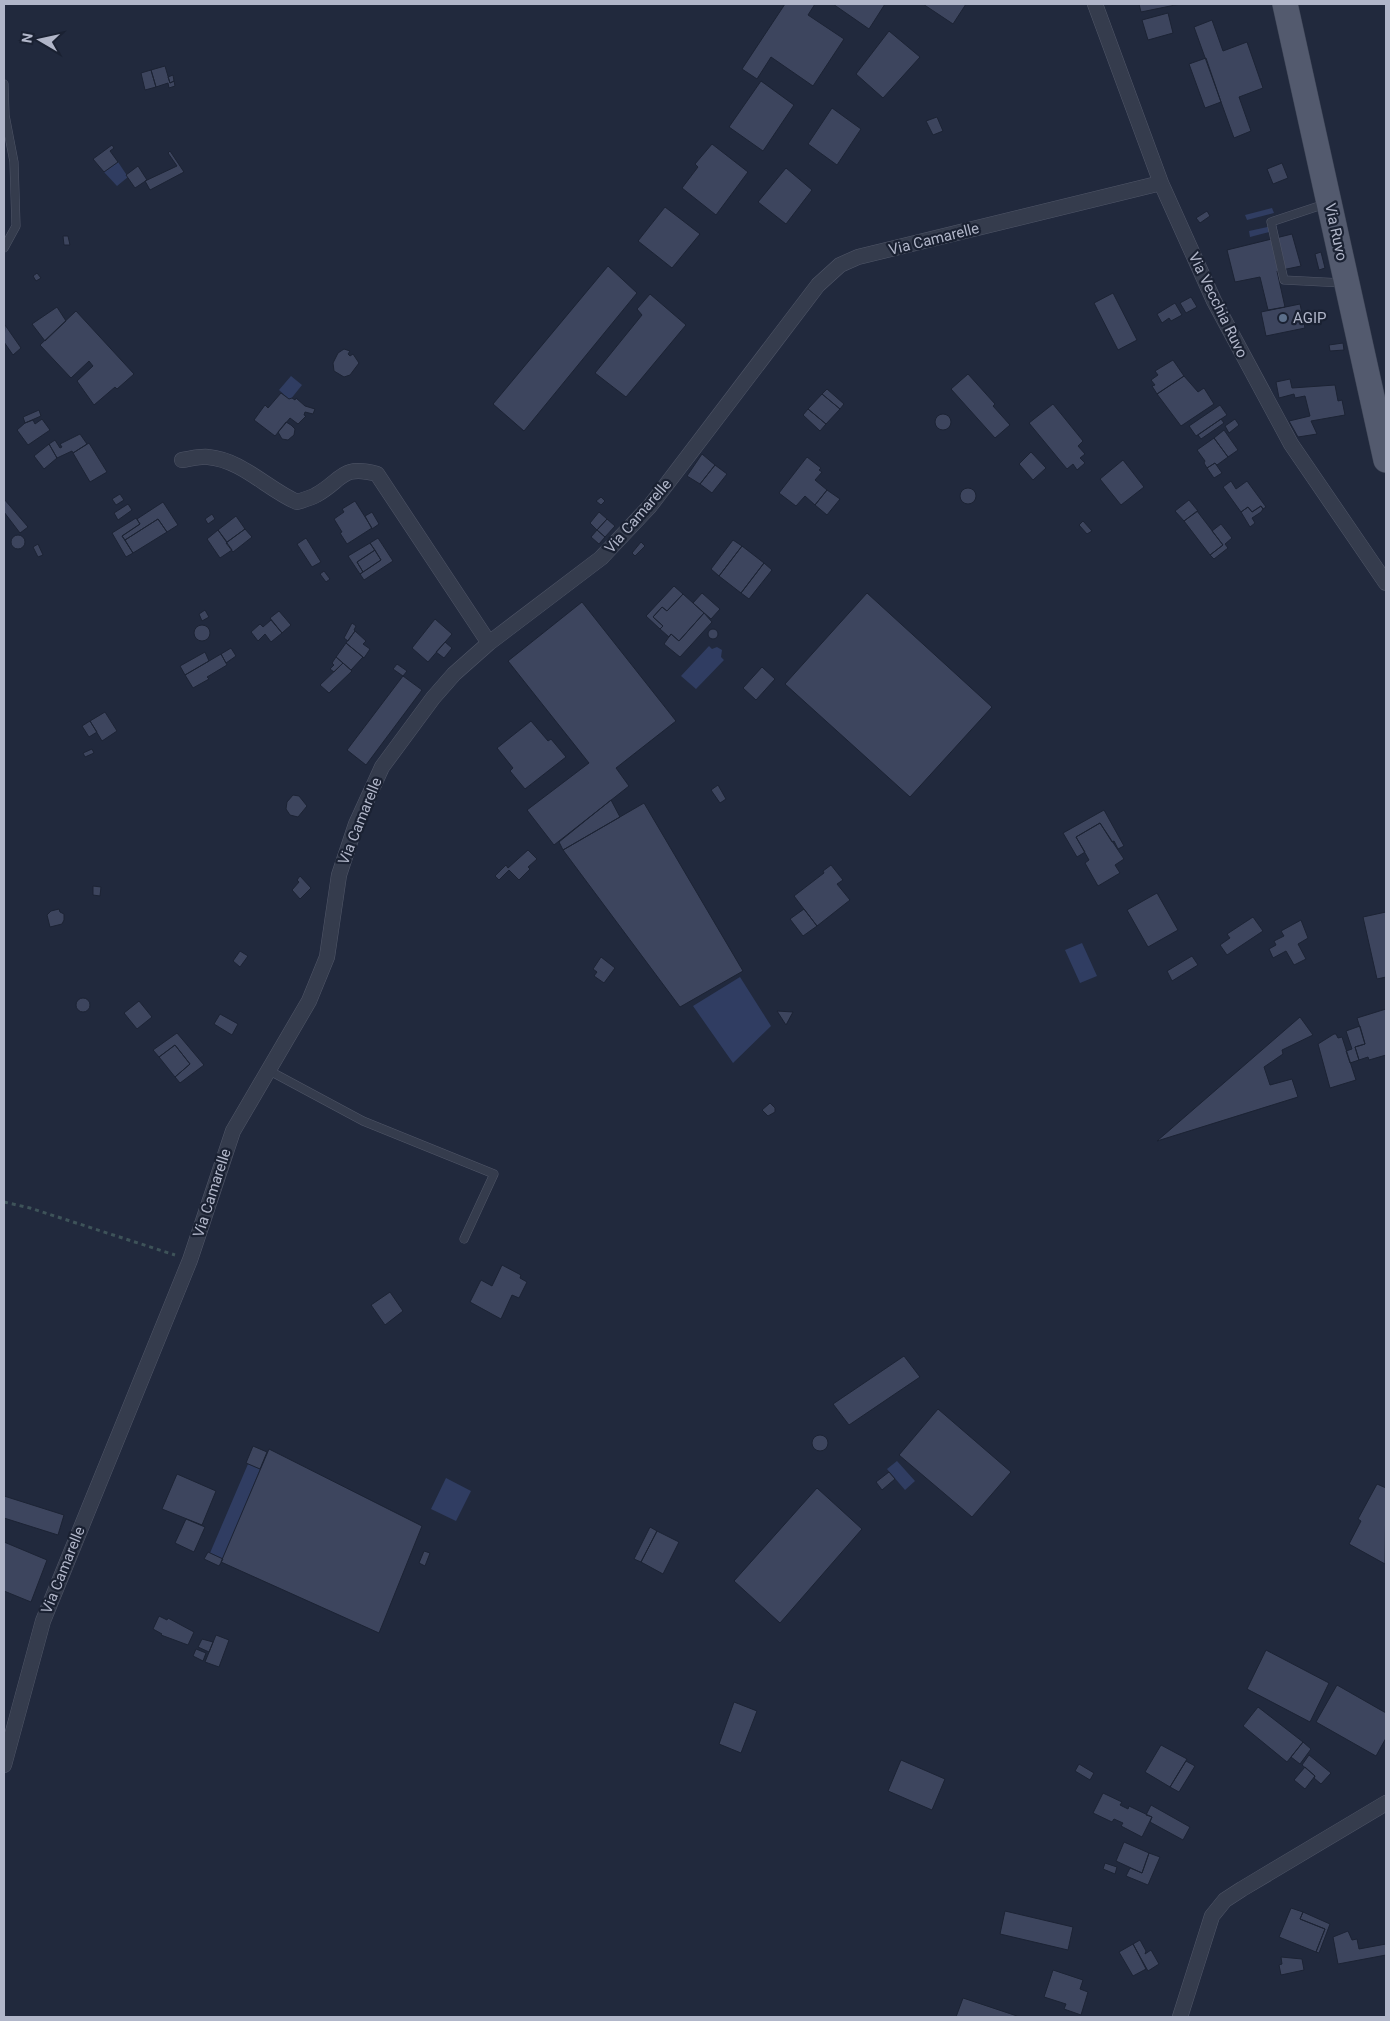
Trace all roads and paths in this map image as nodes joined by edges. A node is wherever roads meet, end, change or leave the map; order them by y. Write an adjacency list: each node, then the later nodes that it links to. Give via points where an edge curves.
1 (1095, 4): 4 (street, Via Vecchia Ruvo)
2 (1285, 4): 5 (main road, Via Ruvo)
3 (4, 84): 6 (lane, via 14,162 16,226)
4 (1161, 183): 10 (street, Via Vecchia Ruvo, via 1214,301 1291,444); 11 (street, Via Camarelle, via 840,265 818,285 650,506 601,558)
5 (1330, 203): 7 (main road, Via Ruvo); 7 (lane, via 1271,222 1284,280)
6 (4, 248)
7 (1346, 283): 9 (main road, Via Ruvo)
8 (182, 460): 11 (street, via 208,457 230,463 297,502 316,495 342,475 361,469 377,474)
9 (1386, 460)
10 (1386, 583)
11 (489, 643): 12 (street, Via Camarelle, via 433,698 382,767 356,824 338,875 327,957 309,1001)
12 (268, 1070): 14 (lane, via 363,1121 494,1174); 15 (street, Via Camarelle, via 233,1131)
13 (4, 1202): 15 (path)
14 (464, 1239)
15 (190, 1260): 16 (street, Via Camarelle, via 43,1620)
16 (4, 1765)
17 (1386, 1803): 18 (street, via 1242,1889 1218,1907 1212,1916)
18 (1180, 2017)

